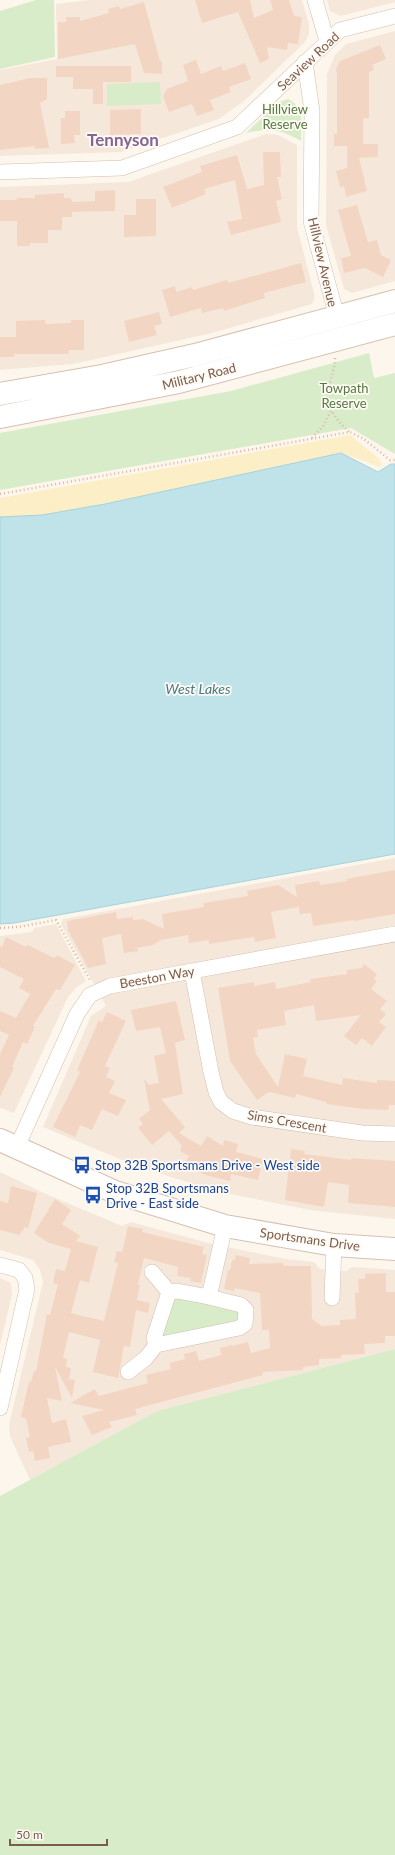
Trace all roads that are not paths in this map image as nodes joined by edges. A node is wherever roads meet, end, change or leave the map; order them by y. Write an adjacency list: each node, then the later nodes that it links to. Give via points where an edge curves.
1 (315, 0): 3 (street)
2 (395, 16): 3 (street, Seaview Road, via 340,30)
3 (327, 41): 4 (street, Seaview Road)
4 (305, 62): 5 (street, Seaview Road, via 237,127 129,166); 7 (street, Hillview Avenue, via 312,111 311,222)
5 (0, 172)
6 (395, 301): 7 (main road, Military Road)
7 (337, 317): 9 (main road, Military Road, via 188,357 102,376)
8 (395, 324): 10 (main road, Military Road, via 179,382)
9 (0, 394)
10 (0, 417)
11 (394, 939): 12 (street, Beeston Way)
12 (192, 971): 13 (street, Sims Crescent, via 211,1072 216,1092 222,1102 233,1110 252,1117 362,1133); 14 (street, Beeston Way, via 110,986 90,995 77,1014)
13 (395, 1134)
14 (8, 1143): 15 (main road, Sportsmans Drive, via 116,1192)
15 (225, 1226): 16 (main road, Sportsmans Drive); 21 (street)
16 (334, 1245): 17 (main road, Sportsmans Drive); 22 (street)
17 (395, 1249)
18 (0, 1265): 25 (street, via 19,1270 25,1278 27,1289)
19 (152, 1272): 20 (street)
20 (169, 1292): 21 (street, via 177,1291); 23 (street, via 154,1338)
21 (209, 1298): 23 (street, via 241,1305 246,1310 245,1324 239,1328)
22 (332, 1298)
23 (156, 1345): 24 (street, via 146,1358)
24 (128, 1372)
25 (0, 1408)

